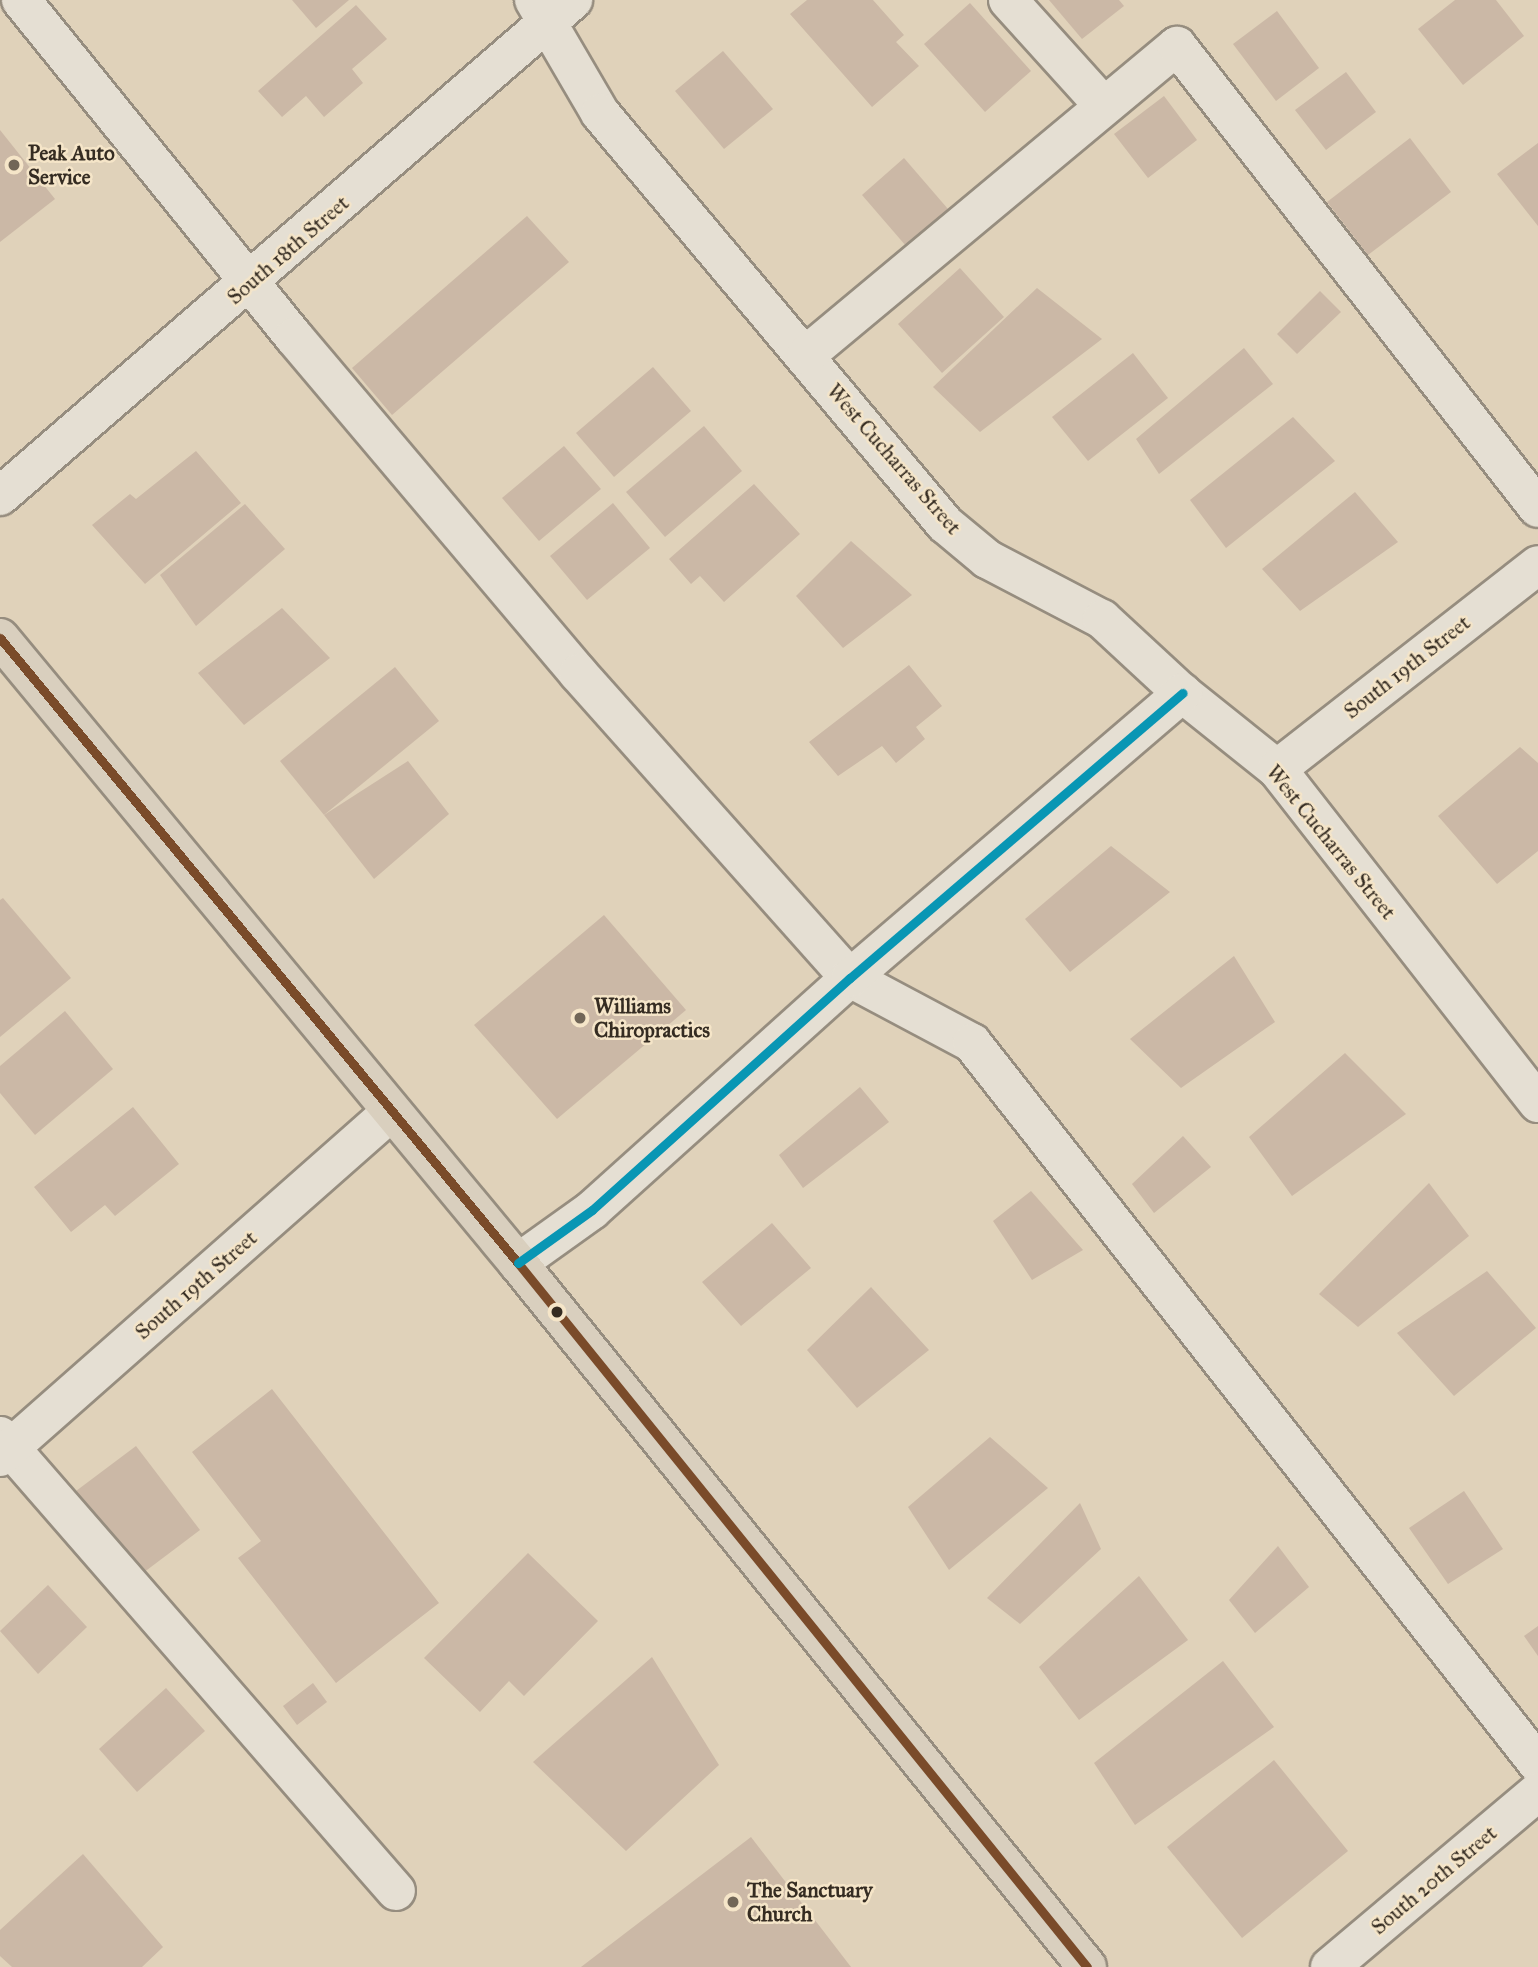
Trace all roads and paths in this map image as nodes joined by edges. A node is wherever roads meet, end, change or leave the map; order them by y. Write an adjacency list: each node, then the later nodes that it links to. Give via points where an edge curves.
1 (21, 0): 5 (street)
2 (1008, 0): 4 (street)
3 (551, 8): 5 (street, South 18th Street); 6 (street, West Cucharras Street, via 600,113)
4 (1102, 104): 6 (street); 8 (street, via 1177,46)
5 (252, 282): 7 (street, South 18th Street); 13 (street, via 578,673)
6 (806, 355): 11 (street, West Cucharras Street, via 945,524 987,559 1102,618)
7 (0, 496)
8 (1538, 508)
9 (1538, 565): 12 (street, South 19th Street)
10 (0, 638): 15 (main road)
11 (1182, 693): 12 (street, West Cucharras Street); 13 (street)
12 (1277, 769): 14 (street, West Cucharras Street)
13 (850, 978): 16 (street, via 592,1210); 18 (street, via 972,1043)
14 (1538, 1103)
15 (391, 1112): 16 (main road); 17 (street, South 19th Street)
16 (518, 1263): 21 (main road)
17 (3, 1447): 20 (street)
18 (1538, 1764)
19 (1538, 1792): 22 (street, South 20th Street)
20 (396, 1891)
21 (1087, 1967)
22 (1330, 1967)

